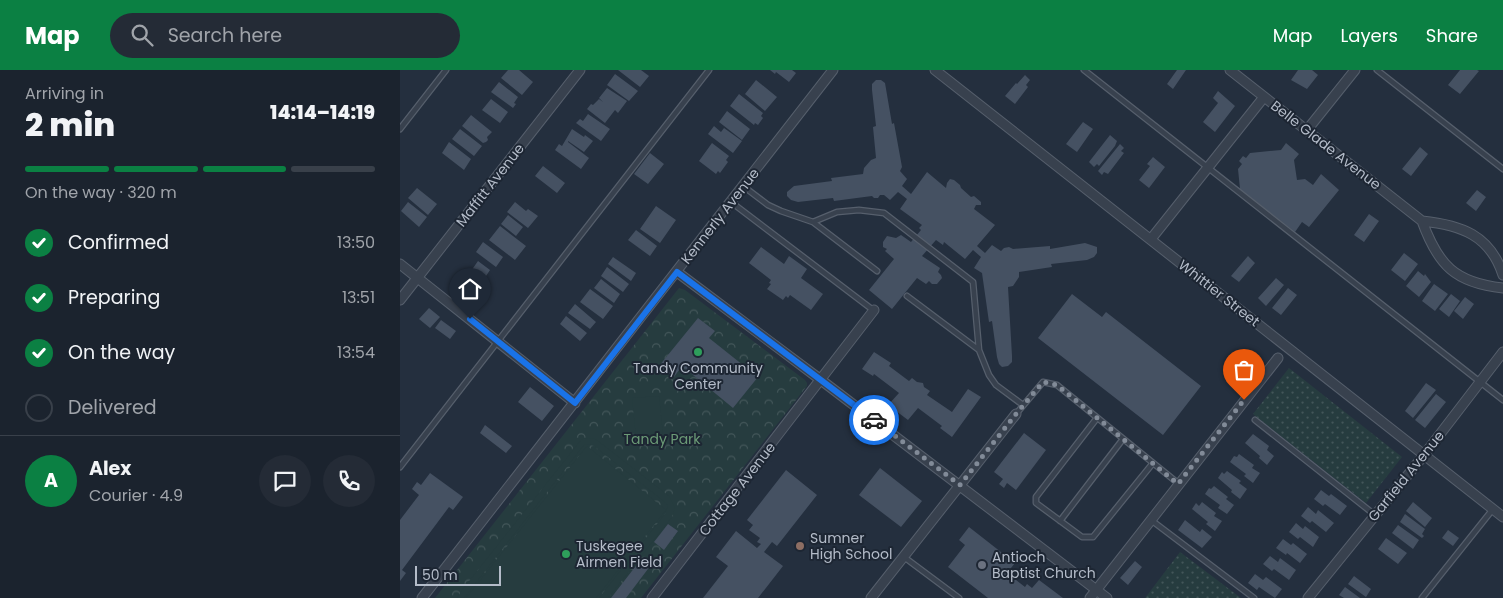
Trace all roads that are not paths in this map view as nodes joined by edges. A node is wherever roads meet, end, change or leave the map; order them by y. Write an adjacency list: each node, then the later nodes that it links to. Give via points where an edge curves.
1 (446, 70): 11 (lane)
2 (580, 70): 24 (street, Maffitt Avenue)
3 (710, 70): 29 (lane)
4 (833, 70): 15 (street, Kennerly Avenue)
5 (934, 70): 19 (street, Whittier Street)
6 (1084, 70): 13 (lane)
7 (1230, 70): 10 (street, Belle Glade Avenue)
8 (1355, 70): 12 (street)
9 (1377, 70): 14 (lane)
10 (1264, 97): 12 (street, Belle Glade Avenue); 13 (street)
11 (400, 129)
12 (1307, 130): 17 (street, Belle Glade Avenue)
13 (1207, 168): 19 (street); 34 (lane)
14 (1503, 169)
15 (743, 186): 16 (street, Kennerly Avenue); 18 (lane, via 768,205)
16 (731, 202): 22 (street, Kennerly Avenue); 28 (lane)
17 (1422, 221): 23 (street, via 1446,223 1478,238 1490,250); 25 (street, via 1430,244 1452,271 1466,280)
18 (813, 222): 21 (lane); 30 (lane, via 837,212 859,210 884,214 973,282)
19 (1151, 239): 42 (street, Whittier Street)
20 (400, 264): 24 (street)
21 (877, 271)
22 (677, 272): 33 (street); 36 (street, Kennerly Avenue)
23 (1503, 275)
24 (417, 278): 27 (street, Maffitt Avenue); 29 (street)
25 (1503, 288)
26 (907, 296): 30 (lane)
27 (400, 300)
28 (874, 310): 33 (street, Cottage Avenue)
29 (498, 342): 36 (street); 44 (lane)
30 (979, 350): 37 (lane, via 996,385)
31 (1503, 352): 34 (street, Garfield Avenue)
32 (1278, 358): 45 (street)
33 (822, 380): 46 (street); 55 (street, Cottage Avenue)
34 (1480, 382): 35 (lane); 42 (street, Garfield Avenue)
35 (1503, 400)
36 (575, 403): 54 (street, Kennerly Avenue)
37 (1023, 405): 38 (lane); 39 (lane, via 1043,382 1057,385)
38 (1016, 414): 46 (street)
39 (1098, 418): 41 (lane); 51 (lane, via 1036,497 1036,503)
40 (1255, 420): 48 (lane)
41 (1123, 439): 43 (lane); 51 (lane)
42 (1424, 455): 47 (street, Whittier Street); 48 (street, Garfield Avenue)
43 (1153, 463): 45 (lane); 51 (lane, via 1093,537 1082,537)
44 (400, 468)
45 (1178, 484): 50 (street)
46 (960, 485): 52 (street); 53 (street)
47 (1493, 509): 49 (street, Whittier Street); 62 (lane)
48 (1375, 515): 61 (street, Garfield Avenue)
49 (1503, 517)
50 (1151, 520): 53 (street); 60 (lane)
51 (1060, 521)
52 (904, 557): 56 (street); 57 (lane)
53 (1096, 590): 58 (street); 59 (street)
54 (422, 598)
55 (652, 598)
56 (871, 598)
57 (959, 598)
58 (1090, 598)
59 (1107, 598)
60 (1254, 598)
61 (1308, 598)
62 (1422, 598)

